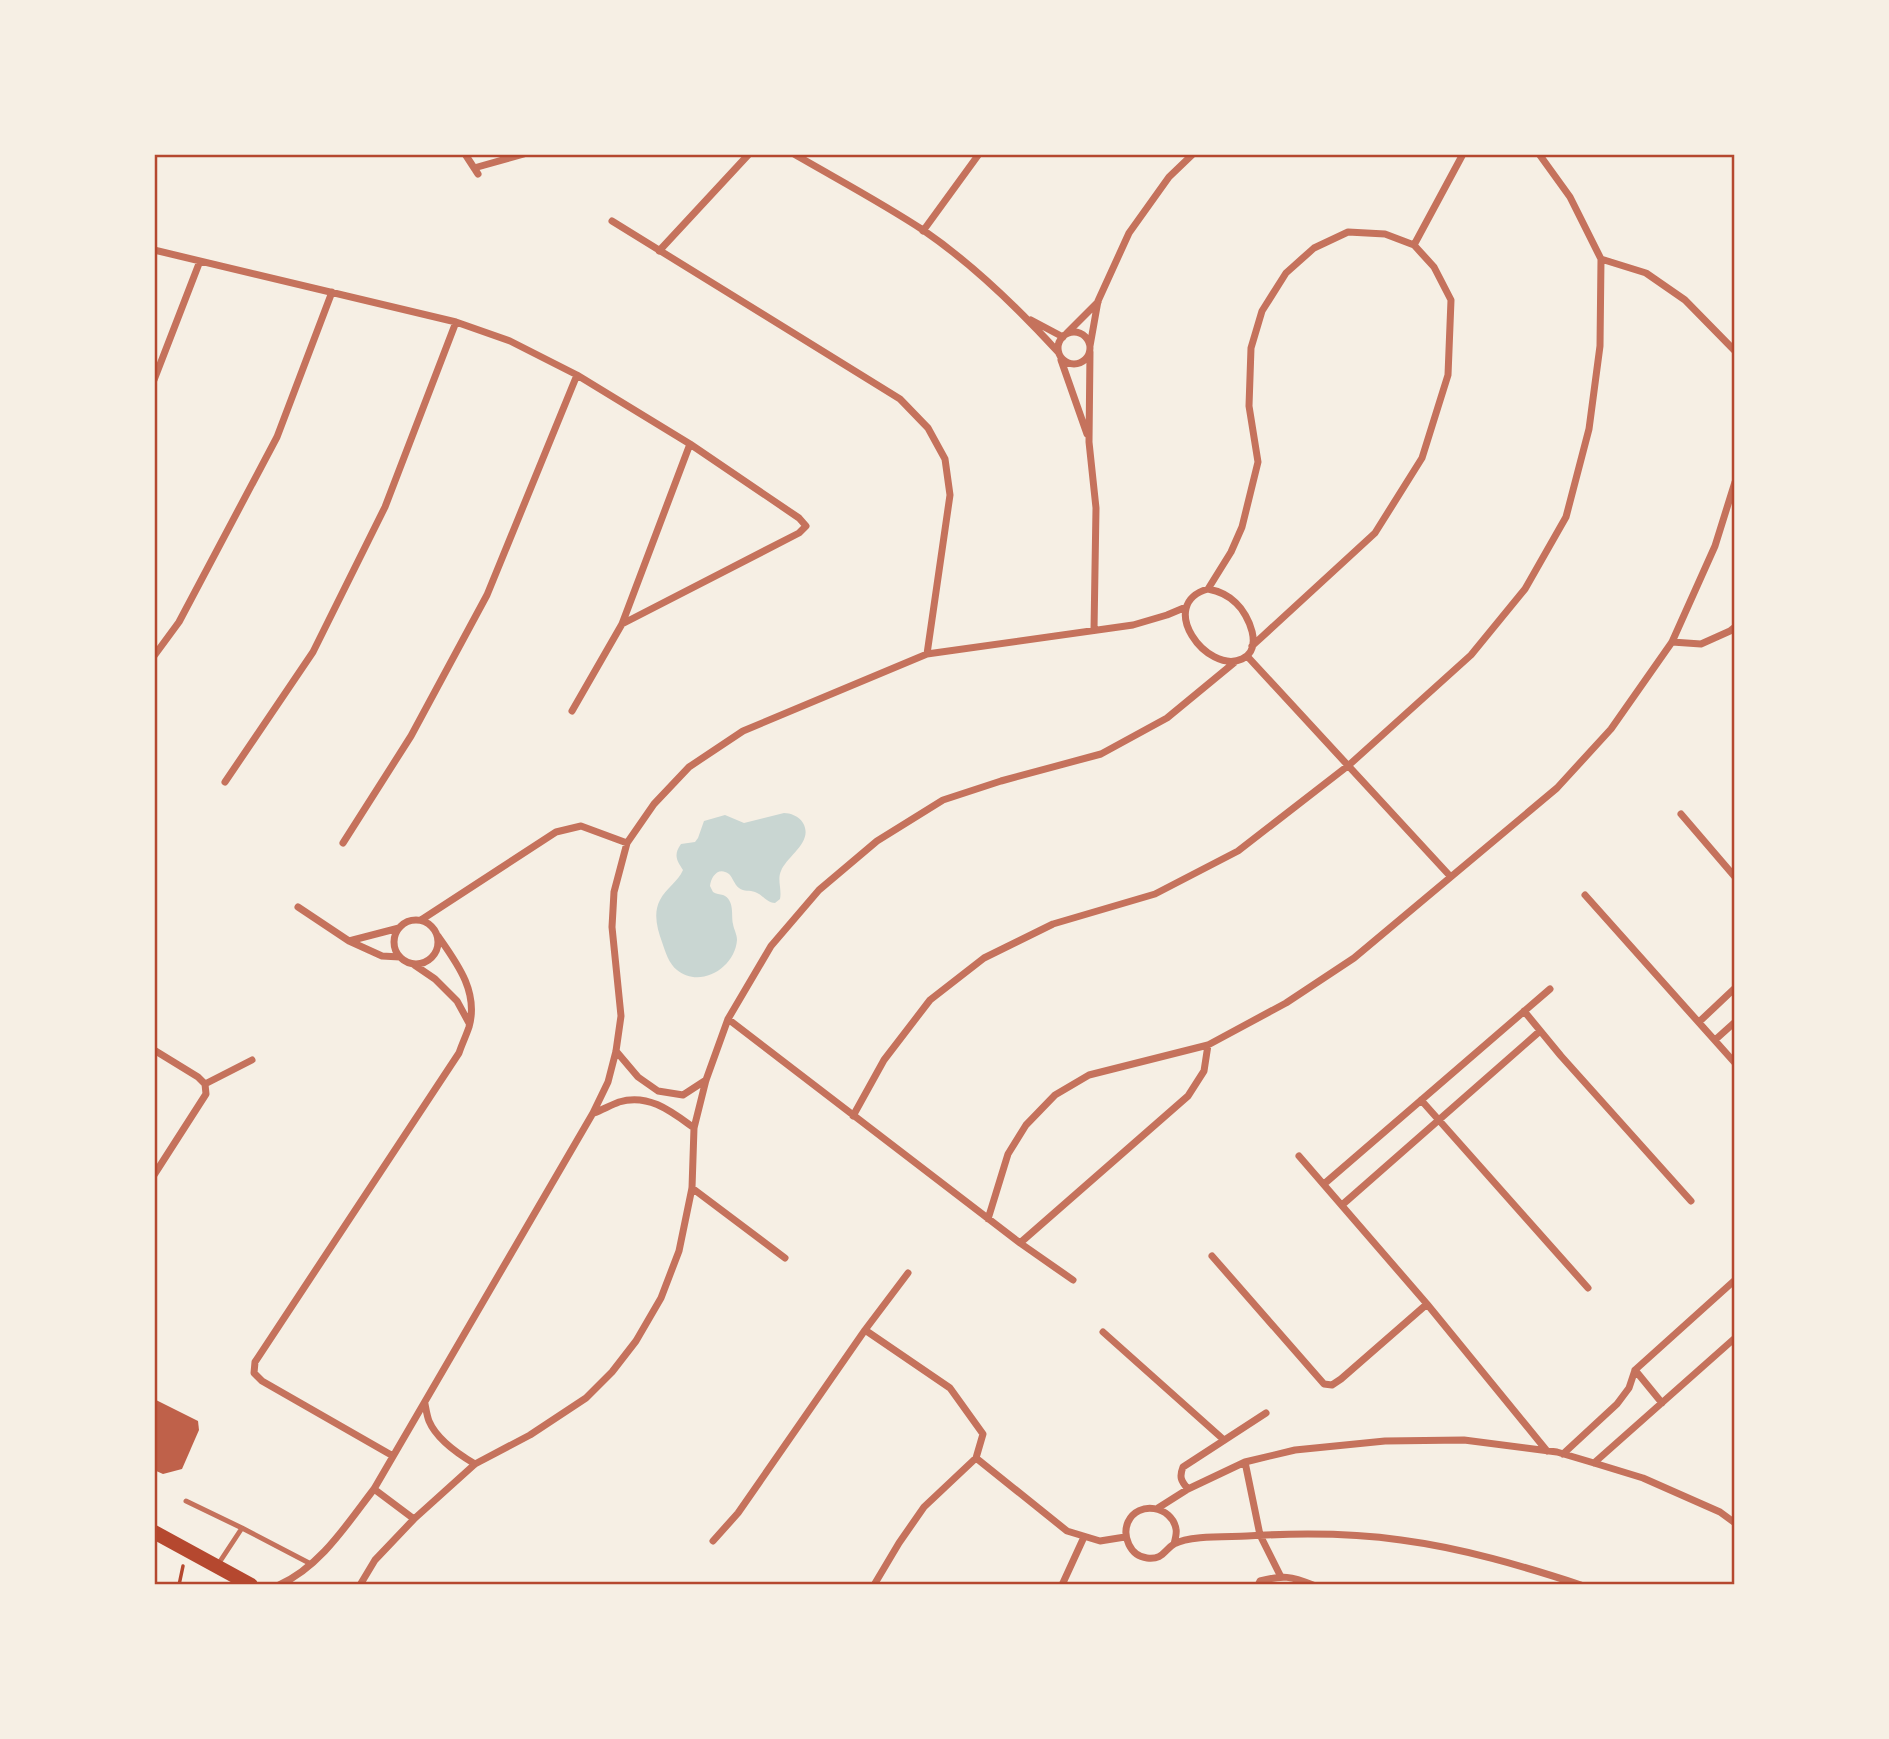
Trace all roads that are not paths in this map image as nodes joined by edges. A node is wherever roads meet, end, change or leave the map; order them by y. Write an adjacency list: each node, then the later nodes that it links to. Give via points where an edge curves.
1 (465, 154): 2 (street, via 476,171)
2 (524, 154)
3 (749, 154): 13 (street)
4 (794, 154): 10 (street)
5 (979, 154): 10 (street)
6 (1194, 154): 17 (street, via 1169,177 1129,233)
7 (1463, 154): 11 (street)
8 (1539, 154): 14 (street, via 1570,197)
9 (612, 221): 13 (street)
10 (923, 230): 18 (street, via 989,281)
11 (1414, 245): 29 (street, via 1385,234 1348,232 1314,248 1286,273 1262,310 1251,348 1249,406 1258,462 1242,527); 35 (street, via 1434,267 1451,300 1448,374 1422,458 1375,533)
12 (154, 250): 15 (street)
13 (659, 251): 36 (street, via 900,399 928,428 945,459 950,495)
14 (1601, 259): 22 (street, via 1646,273 1685,300); 41 (street, via 1600,346 1593,401 1566,517 1525,589 1471,655)
15 (200, 261): 16 (street); 25 (street)
16 (332, 292): 19 (street); 37 (street, via 276,437 179,622)
17 (1098, 302): 20 (street); 21 (street)
18 (1027, 318): 20 (street); 23 (street)
19 (456, 322): 24 (street, via 510,341); 42 (street, via 386,507 313,652)
20 (1065, 335): 21 (street, via 1085,336); 23 (street)
21 (1090, 349): 23 (street, via 1084,361 1074,365); 26 (street)
22 (1735, 351)
23 (1059, 354): 26 (street)
24 (577, 375): 27 (street); 44 (street, via 487,594 411,736)
25 (154, 380)
26 (1089, 442): 33 (street, via 1096,508)
27 (690, 444): 31 (street); 31 (street, via 806,526)
28 (1735, 482): 34 (street, via 1715,546)
29 (1208, 589): 30 (street, via 1191,598); 35 (street, via 1221,592 1244,611)
30 (1186, 607): 33 (street, via 1133,625); 39 (street, via 1186,624 1197,644 1220,659)
31 (622, 624): 40 (street)
32 (1735, 627): 34 (street, via 1701,644)
33 (1094, 630): 36 (street)
34 (1672, 642): 46 (street, via 1611,729 1557,788)
35 (1252, 646): 38 (street)
36 (927, 654): 45 (street, via 743,731 689,766)
37 (154, 656)
38 (1247, 656): 39 (street); 41 (street)
39 (1235, 662): 59 (street, via 1167,718 1101,754 943,800 877,841 819,890 771,946)
40 (572, 710)
41 (1349, 765): 46 (street); 74 (street, via 1238,851 1155,894 1053,924 984,958 930,1000 884,1060)
42 (225, 782)
43 (1681, 814): 47 (street)
44 (343, 843)
45 (627, 843): 50 (street, via 581,826 556,832); 67 (street, via 614,892 612,927 621,1016)
46 (1450, 876): 65 (street, via 1354,958 1286,1003)
47 (1735, 877)
48 (1585, 895): 60 (street)
49 (298, 907): 53 (street)
50 (421, 920): 51 (street); 52 (street)
51 (399, 929): 53 (street); 54 (street, via 394,938)
52 (438, 936): 55 (street, via 433,957); 62 (street, via 467,984 472,1002)
53 (349, 941): 54 (street, via 382,956)
54 (400, 957): 55 (street)
55 (413, 964): 62 (street, via 457,1001)
56 (1735, 988): 60 (street)
57 (1550, 989): 58 (street)
58 (1524, 1011): 63 (street); 72 (street)
59 (728, 1019): 70 (street); 74 (street)
60 (1699, 1022): 64 (street)
61 (1735, 1023): 64 (street)
62 (470, 1025): 102 (street, via 459,1053 255,1362 254,1373 262,1381)
63 (1541, 1031): 75 (street); 81 (street)
64 (1715, 1040): 69 (street)
65 (1208, 1045): 83 (street, via 1090,1074 1055,1095 1026,1125 1009,1154); 84 (street, via 1205,1071 1188,1096)
66 (154, 1049): 71 (street)
67 (616, 1051): 70 (street, via 638,1077 658,1091 683,1095); 73 (street)
68 (252, 1060): 71 (street)
69 (1735, 1063)
70 (706, 1080): 76 (street)
71 (205, 1084): 78 (street, via 206,1094)
72 (1421, 1100): 75 (street); 79 (street)
73 (593, 1114): 76 (street, via 641,1099 666,1108); 96 (street)
74 (853, 1116): 83 (street)
75 (1439, 1121): 82 (street); 90 (street)
76 (694, 1128): 80 (street)
77 (1299, 1156): 79 (street)
78 (154, 1175)
79 (1324, 1184): 82 (street)
80 (692, 1188): 86 (street); 106 (street, via 679,1251 661,1298 612,1372 586,1398)
81 (1691, 1201)
82 (1342, 1205): 91 (street)
83 (988, 1219): 84 (street)
84 (1020, 1243): 88 (street)
85 (1212, 1256): 91 (street, via 1324,1384 1341,1380)
86 (785, 1258)
87 (908, 1273): 92 (street)
88 (1073, 1280)
89 (1735, 1280): 95 (street)
90 (1588, 1288)
91 (1427, 1304): 100 (street)
92 (865, 1330): 103 (street, via 950,1388 983,1434); 118 (street, via 738,1513)
93 (1103, 1332): 99 (street)
94 (1735, 1338): 97 (street)
95 (1635, 1370): 97 (street); 101 (street, via 1617,1404)
96 (425, 1403): 102 (street); 106 (street, via 429,1422 443,1441)
97 (1662, 1403): 105 (street)
98 (1266, 1413): 99 (street)
99 (1224, 1440): 108 (street, via 1183,1467 1181,1481)
100 (1548, 1451): 101 (street); 104 (street, via 1464,1440 1385,1441 1295,1450)
101 (1563, 1454): 105 (street)
102 (393, 1456): 107 (street)
103 (976, 1458): 117 (street, via 1067,1531); 126 (street, via 924,1507)
104 (1245, 1462): 108 (street); 115 (street)
105 (1594, 1463): 112 (street, via 1643,1478)
106 (475, 1464): 111 (street)
107 (374, 1489): 111 (street); 120 (street)
108 (1188, 1489): 110 (street)
109 (186, 1501): 113 (lane)
110 (1158, 1508): 116 (street, via 1142,1509 1129,1520); 119 (street, via 1171,1516)
111 (414, 1519): 125 (street, via 375,1560)
112 (1735, 1523)
113 (243, 1528): 120 (lane); 121 (lane)
114 (154, 1532): 121 (main road)
115 (1260, 1535): 119 (street, via 1196,1538); 122 (street); 130 (street, via 1401,1539 1526,1567)
116 (1125, 1536): 117 (street, via 1100,1541); 119 (street, via 1131,1549 1146,1558 1162,1556)
117 (1084, 1537): 127 (street)
118 (713, 1541)
119 (1174, 1544)
120 (311, 1564): 124 (street)
121 (217, 1566): 123 (main road)
122 (1280, 1576): 128 (street); 129 (street)
123 (251, 1585)
124 (279, 1585)
125 (360, 1585)
126 (874, 1585)
127 (1062, 1585)
128 (1258, 1585)
129 (1313, 1585)
130 (1581, 1585)

